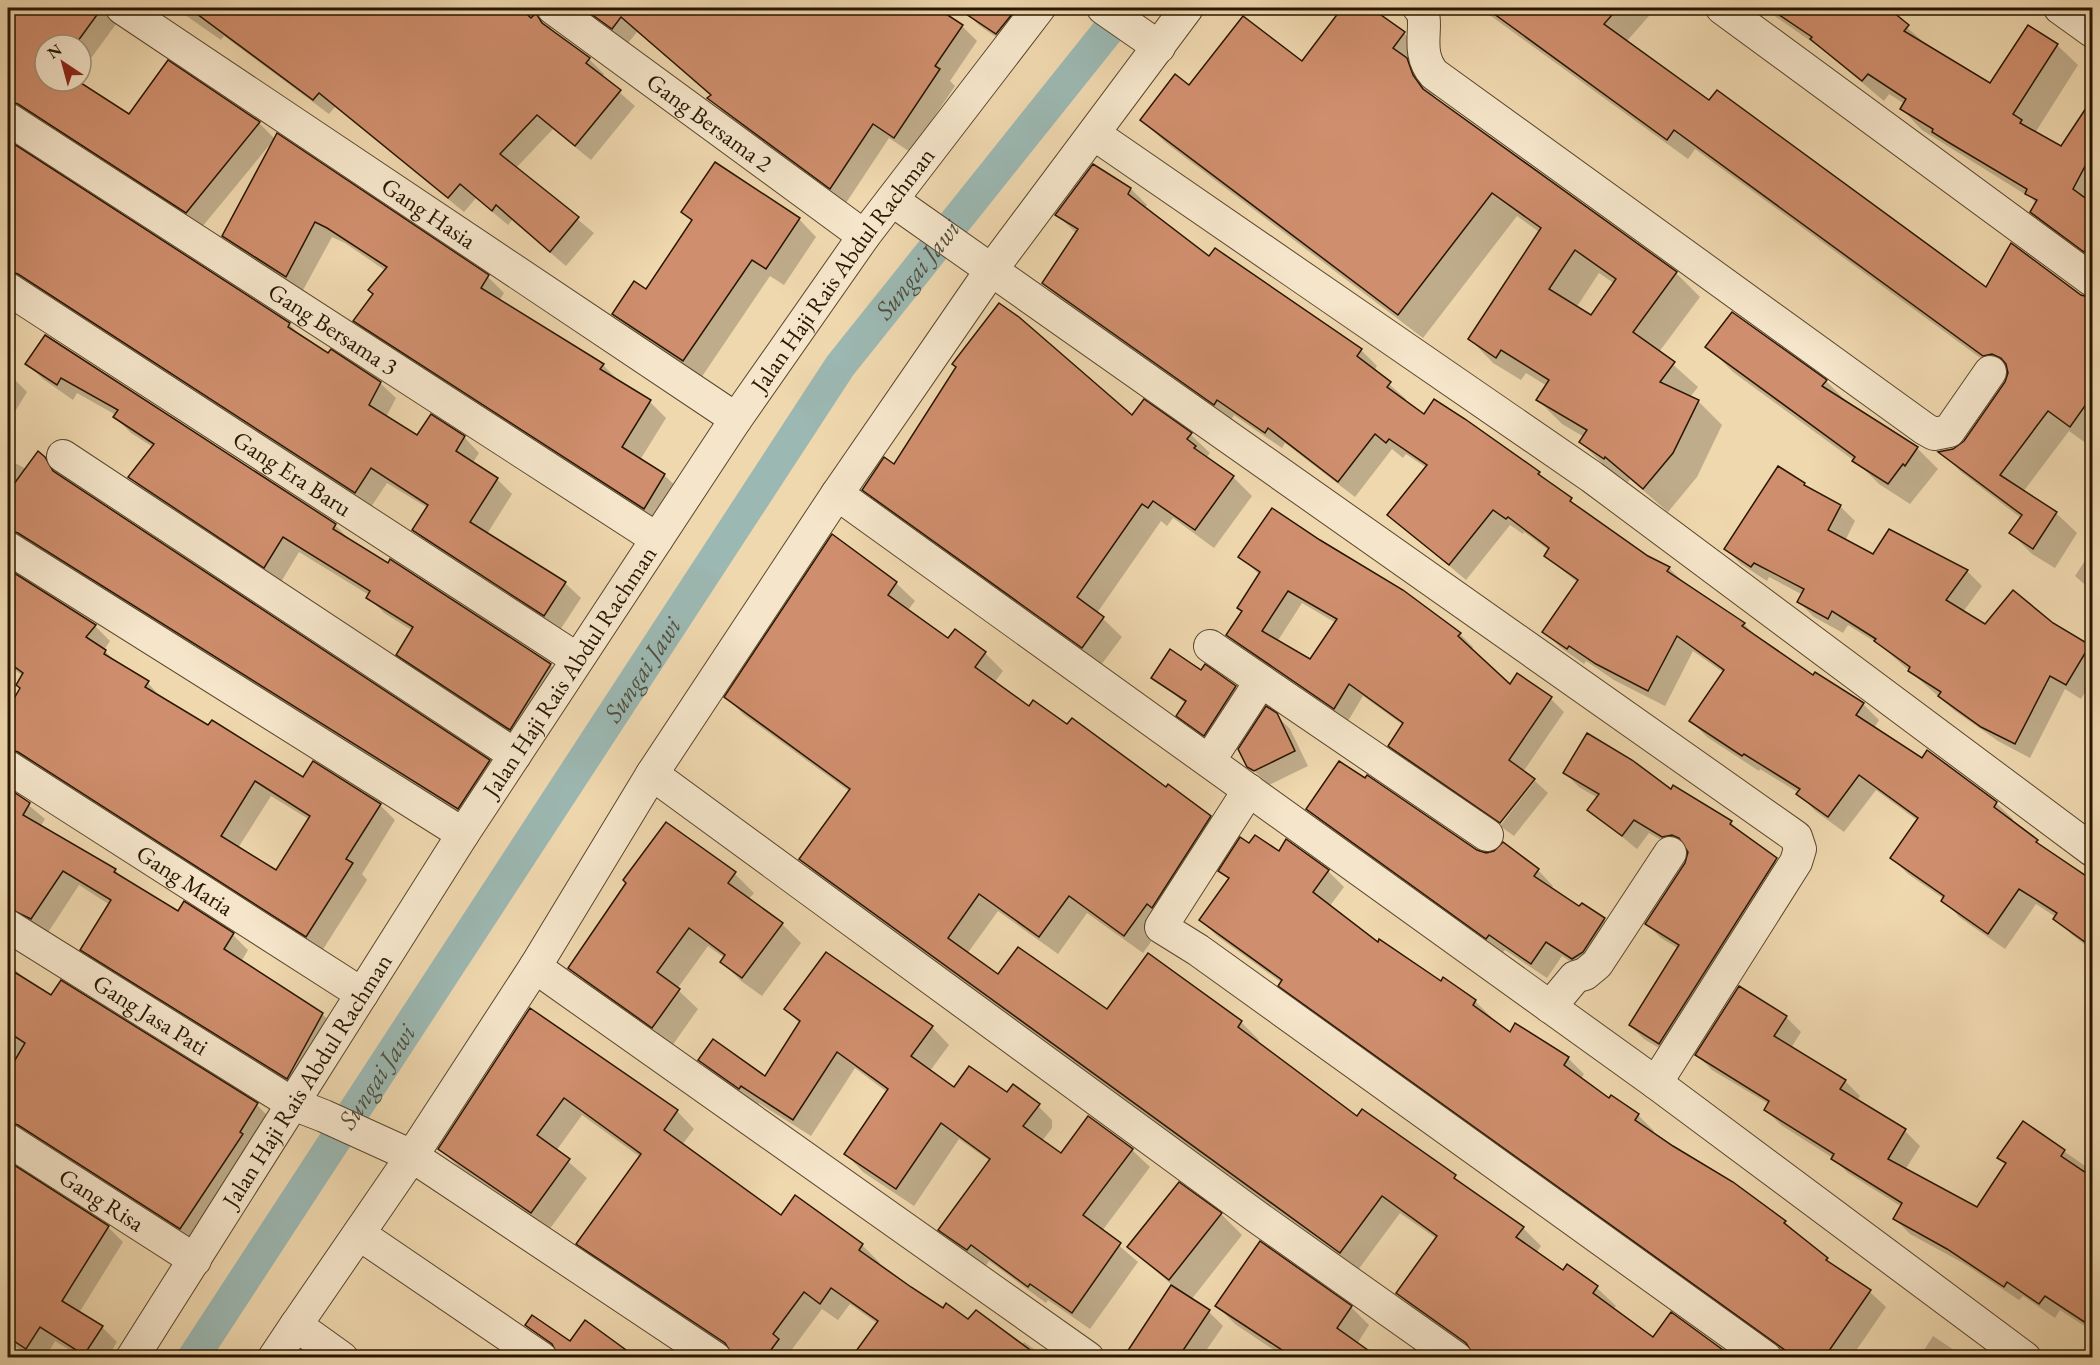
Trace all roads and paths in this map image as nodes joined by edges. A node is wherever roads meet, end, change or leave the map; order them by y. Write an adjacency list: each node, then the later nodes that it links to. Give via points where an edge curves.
1 (122, 8): 19 (street, Gang Hasia)
2 (553, 8): 14 (street, Gang Bersama 2)
3 (1039, 8): 13 (street, Jalan Haji Rais Abdul Rachman)
4 (1103, 8): 10 (street)
5 (1187, 8): 10 (street)
6 (1419, 8): 18 (street, via 1424,15 1424,57 1434,74 1925,429 1934,434 1949,431)
7 (1722, 8): 16 (street)
8 (2060, 8): 9 (street)
9 (2092, 31)
10 (1154, 44): 12 (street)
11 (8, 119): 22 (street, Gang Bersama 3)
12 (1094, 134): 15 (street); 34 (street, via 1592,477)
13 (902, 206): 14 (street, Jalan Haji Rais Abdul Rachman); 15 (street)
14 (864, 236): 19 (street, Jalan Haji Rais Abdul Rachman)
15 (980, 262): 21 (street); 40 (street, via 1796,837 1800,849 1796,861)
16 (2092, 280)
17 (8, 289): 25 (street, Gang Era Baru)
18 (1990, 372)
19 (736, 419): 22 (street, Jalan Haji Rais Abdul Rachman)
20 (63, 456): 27 (street)
21 (837, 494): 28 (street); 30 (street)
22 (657, 539): 25 (street, Jalan Haji Rais Abdul Rachman)
23 (8, 548): 32 (street)
24 (1210, 646): 26 (street)
25 (578, 659): 27 (street, Jalan Haji Rais Abdul Rachman)
26 (1261, 681): 28 (street); 33 (street)
27 (515, 755): 32 (street, Jalan Haji Rais Abdul Rachman)
28 (1209, 761): 31 (street)
29 (8, 767): 38 (street, Gang Maria)
30 (652, 774): 37 (street); 53 (street)
31 (1249, 790): 39 (street); 54 (street, via 1161,927)
32 (463, 834): 38 (street, Jalan Haji Rais Abdul Rachman)
33 (1487, 835)
34 (2092, 850)
35 (1670, 853): 39 (street, via 1597,964 1575,977)
36 (8, 926): 41 (street, Gang Jasa Pati)
37 (535, 967): 43 (street); 52 (street)
38 (362, 994): 41 (street, Jalan Haji Rais Abdul Rachman)
39 (1550, 1007): 40 (street)
40 (1656, 1083): 55 (street)
41 (293, 1104): 43 (street, Gang Jasa Pati); 45 (street, Jalan Haji Rais Abdul Rachman)
42 (8, 1140): 45 (street, Gang Risa)
43 (405, 1152): 44 (street); 51 (street, Gang Jasa Pati)
44 (359, 1234): 46 (street); 50 (street)
45 (195, 1260): 47 (street, Jalan Haji Rais Abdul Rachman)
46 (296, 1325): 48 (street); 49 (street)
47 (132, 1358)
48 (274, 1358)
49 (342, 1358)
50 (541, 1358)
51 (715, 1358)
52 (1088, 1358)
53 (1456, 1358)
54 (1766, 1358)
55 (2025, 1358)

